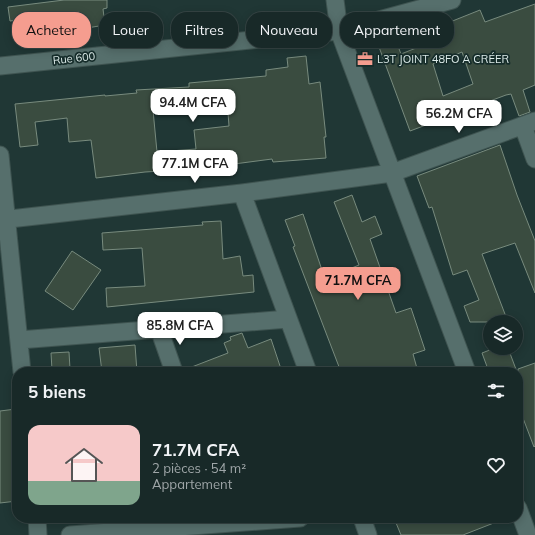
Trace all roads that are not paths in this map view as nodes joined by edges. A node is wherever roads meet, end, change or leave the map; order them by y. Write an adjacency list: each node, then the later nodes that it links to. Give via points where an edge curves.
1 (335, 0): 3 (street)
2 (452, 0): 3 (street, Rue 600)
3 (339, 31): 4 (street, Rue 600); 8 (street)
4 (0, 66)
5 (529, 124): 7 (street); 8 (street)
6 (0, 155): 10 (street)
7 (535, 159)
8 (392, 173): 9 (street); 17 (street)
9 (242, 194): 10 (street); 11 (street)
10 (3, 220): 13 (street)
11 (288, 319): 12 (street); 16 (street)
12 (158, 329): 13 (street); 15 (street)
13 (19, 340): 14 (street)
14 (22, 367)
15 (172, 367)
16 (306, 367)
17 (465, 367)
18 (523, 522): 25 (street)
19 (37, 523): 22 (street)
20 (206, 523): 23 (street)
21 (364, 523): 24 (street)
22 (38, 535)
23 (70, 535)
24 (368, 535)
25 (528, 535)

